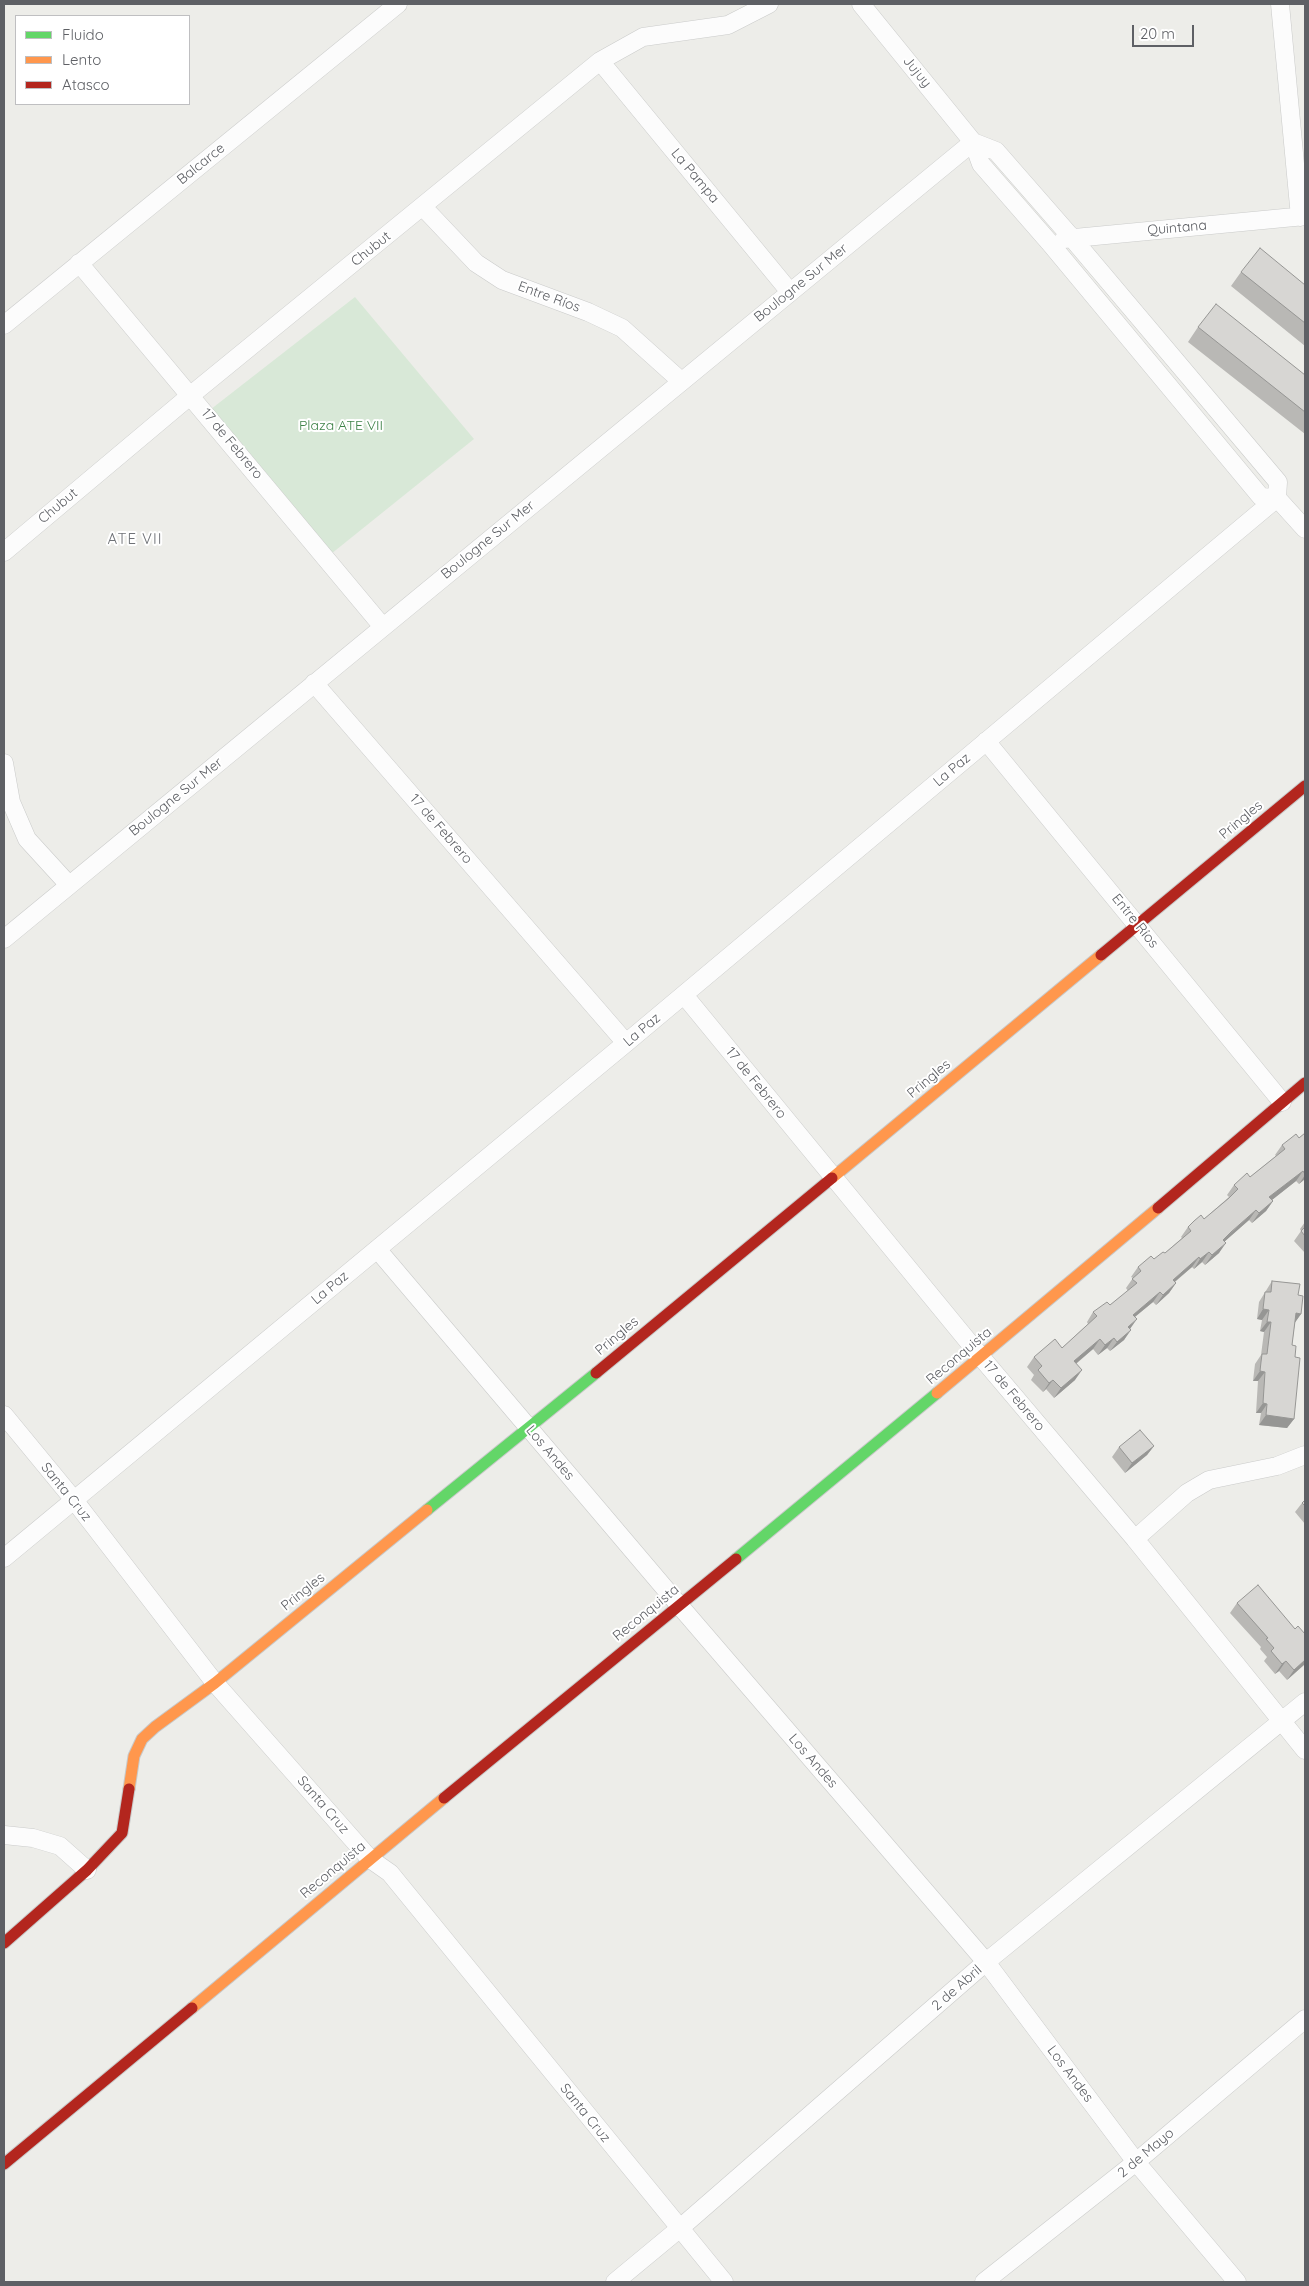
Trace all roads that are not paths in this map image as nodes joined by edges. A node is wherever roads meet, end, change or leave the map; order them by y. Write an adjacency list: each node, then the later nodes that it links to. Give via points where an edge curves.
1 (398, 4): 11 (street, Balcarce)
2 (768, 4): 5 (street, Chubut, via 728,24 643,37)
3 (1280, 4): 8 (street)
4 (866, 7): 6 (street, Jujuy)
5 (600, 61): 7 (street, Chubut); 12 (street, La Pampa)
6 (973, 142): 9 (street, via 996,151); 10 (street, via 981,164); 12 (street, Boulogne Sur Mer)
7 (423, 207): 14 (street, Entre Ríos, via 476,263 502,280 622,328); 15 (street, Chubut)
8 (1303, 216): 9 (street, Quintana)
9 (1072, 238): 10 (street, Quintana); 16 (street, via 1278,482)
10 (1049, 242): 16 (street, via 1261,497)
11 (79, 263): 13 (street, Balcarce); 15 (street, 17 de Febrero)
12 (790, 292): 14 (street, Boulogne Sur Mer)
13 (4, 325)
14 (682, 381): 19 (street, Boulogne Sur Mer)
15 (191, 395): 18 (street, Chubut); 19 (street, 17 de Febrero)
16 (1277, 498): 17 (street); 21 (street, La Paz)
17 (1305, 529)
18 (4, 552)
19 (383, 626): 20 (street, Boulogne Sur Mer)
20 (314, 683): 24 (street, Boulogne Sur Mer); 28 (street, 17 de Febrero)
21 (986, 741): 25 (street, Entre Ríos); 27 (street, La Paz)
22 (4, 764): 24 (street, via 11,802 27,839)
23 (1305, 786): 25 (street, Pringles)
24 (69, 885): 26 (street, Boulogne Sur Mer)
25 (1139, 925): 30 (street, Entre Ríos); 31 (street, Pringles)
26 (4, 939)
27 (684, 995): 28 (street, La Paz); 31 (street, 17 de Febrero)
28 (626, 1044): 32 (street, La Paz)
29 (1305, 1084): 30 (street, Reconquista)
30 (1282, 1102): 33 (street, Reconquista)
31 (834, 1177): 33 (street, 17 de Febrero); 35 (street, Pringles)
32 (377, 1250): 35 (street, Los Andes); 37 (street, La Paz)
33 (981, 1357): 38 (street, 17 de Febrero); 40 (street, Reconquista)
34 (4, 1415): 37 (street, Santa Cruz)
35 (529, 1428): 40 (street, Los Andes); 41 (street, Pringles)
36 (1305, 1454): 38 (street, via 1277,1466 1209,1480 1187,1493)
37 (74, 1500): 39 (street, La Paz); 41 (street, Santa Cruz)
38 (1135, 1539): 43 (street, 17 de Febrero)
39 (4, 1558)
40 (679, 1605): 46 (street, Reconquista); 49 (street, Los Andes)
41 (215, 1683): 46 (street, Santa Cruz); 47 (street, Pringles, via 142,1738 134,1756 122,1834)
42 (1305, 1702): 43 (street, 2 de Abril)
43 (1281, 1722): 44 (street, 17 de Febrero); 49 (street, 2 de Abril)
44 (1305, 1750)
45 (4, 1835): 47 (street, via 33,1838 60,1846)
46 (370, 1859): 52 (street, Reconquista); 53 (street, Santa Cruz, via 390,1872)
47 (87, 1870): 48 (street, Pringles)
48 (4, 1943)
49 (986, 1962): 51 (street, Los Andes); 53 (street, 2 de Abril)
50 (1305, 2019): 51 (street, 2 de Mayo)
51 (1136, 2162): 56 (street, 2 de Mayo); 57 (street, Los Andes)
52 (4, 2164)
53 (679, 2229): 54 (street, 2 de Abril); 55 (street, Santa Cruz)
54 (616, 2282)
55 (724, 2282)
56 (984, 2282)
57 (1237, 2282)

